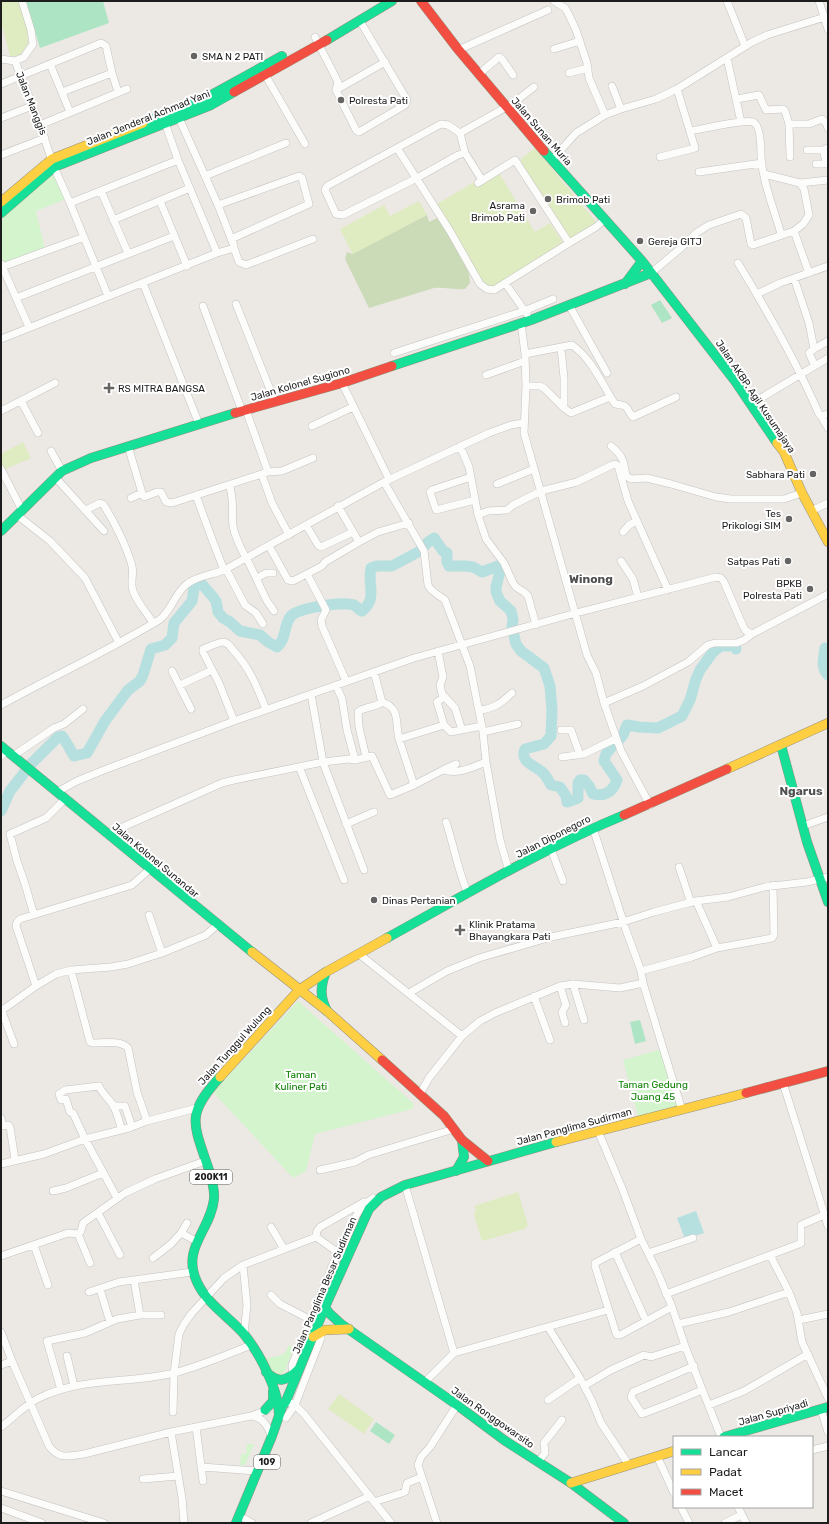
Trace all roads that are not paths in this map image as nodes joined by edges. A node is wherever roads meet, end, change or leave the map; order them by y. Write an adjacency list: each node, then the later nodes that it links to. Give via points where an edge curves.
1 (22, 1): 19 (street, via 33,44 24,57)
2 (392, 1): 7 (main road, Jalan Jenderal Achmad Yani)
3 (421, 1): 16 (main road, Jalan Sunan Muria)
4 (554, 1): 13 (street, via 565,8)
5 (727, 1): 14 (street)
6 (819, 1): 9 (street)
7 (376, 5): 10 (main road, Jalan Jenderal Achmad Yani)
8 (548, 10): 16 (street)
9 (826, 16): 11 (street); 14 (street, via 767,35)
10 (358, 19): 12 (main road, Jalan Jenderal Achmad Yani); 20 (street)
11 (828, 29)
12 (317, 41): 23 (main road, Jalan Jenderal Achmad Yani); 34 (street, via 338,82)
13 (580, 41): 15 (street); 22 (street)
14 (745, 46): 17 (street)
15 (554, 49)
16 (458, 50): 26 (main road, Jalan Sunan Muria)
17 (727, 58): 33 (street); 37 (street)
18 (1, 59): 19 (street, Jalan Manggis)
19 (15, 61): 28 (street, Jalan Manggis)
20 (385, 62): 34 (street); 34 (street, via 407,100 406,105 359,132)
21 (50, 64): 24 (street, via 101,43 106,46); 28 (street); 35 (street)
22 (588, 68): 25 (street); 43 (street, via 589,78)
23 (263, 71): 38 (main road, Jalan Jenderal Achmad Yani); 55 (street)
24 (112, 73): 35 (street); 36 (street)
25 (569, 73)
26 (478, 74): 27 (street, via 499,57); 40 (main road, Jalan Sunan Muria)
27 (513, 75)
28 (21, 76): 29 (street); 39 (street, Jalan Manggis)
29 (1, 84)
30 (612, 86): 41 (street)
31 (534, 87): 40 (street)
32 (127, 88): 36 (street)
33 (676, 89): 41 (street, via 656,99); 51 (street)
34 (336, 90)
35 (62, 92): 42 (street)
36 (118, 92): 42 (street)
37 (737, 99): 47 (street); 48 (street, via 759,95 766,110 783,109)
38 (208, 102): 45 (main road, Jalan Jenderal Achmad Yani); 46 (main road, Jalan Jenderal Achmad Yani)
39 (32, 106): 44 (street); 49 (street, Jalan Manggis)
40 (506, 107): 52 (street); 64 (main road, Jalan Sunan Muria)
41 (621, 109): 43 (street)
42 (70, 112): 49 (street)
43 (605, 115): 64 (street, via 576,133)
44 (1, 118)
45 (179, 118): 46 (main road, Jalan Jenderal Achmad Yani); 71 (street)
46 (164, 119): 63 (street); 65 (main road, Jalan Jenderal Achmad Yani)
47 (741, 122): 51 (street); 66 (street, via 753,122 757,126)
48 (789, 124): 50 (street, via 809,124 822,119); 62 (street)
49 (40, 125): 53 (street, Jalan Manggis)
50 (828, 128)
51 (690, 132): 61 (street, via 695,148)
52 (460, 133): 56 (street, via 448,125 441,124); 59 (street)
53 (45, 138): 60 (street); 65 (street, Jalan Manggis)
54 (286, 143): 71 (street)
55 (305, 144)
56 (397, 148): 72 (street); 72 (street, via 325,188 336,214 343,215)
57 (826, 149): 58 (street); 68 (street)
58 (807, 150)
59 (465, 154): 72 (street, via 458,155); 90 (street, via 480,181 515,160)
60 (1, 155)
61 (660, 156)
62 (790, 157)
63 (178, 160): 75 (street); 76 (street)
64 (552, 160): 82 (main road, Jalan Sunan Muria)
65 (53, 163): 78 (main road, Jalan Jenderal Achmad Yani); 79 (street, Jalan Manggis); 81 (main road, Jalan Jenderal Achmad Yani)
66 (762, 164): 69 (street); 70 (street)
67 (816, 164): 68 (street)
68 (827, 164)
69 (699, 172)
70 (764, 174): 74 (street); 85 (street)
71 (205, 176): 80 (street)
72 (417, 178): 104 (street, via 480,284 494,290)
73 (828, 180): 74 (street)
74 (800, 183): 84 (street, via 804,189 809,215)
75 (190, 188): 77 (street); 93 (street)
76 (101, 191): 79 (street); 83 (street)
77 (160, 201): 83 (street); 86 (street)
78 (1, 202)
79 (70, 203): 87 (street, Jalan Manggis)
80 (218, 204): 88 (street); 88 (street, via 299,176 302,178 309,204)
81 (1, 213)
82 (605, 219): 90 (street); 94 (main road, Jalan Sunan Muria)
83 (113, 220): 92 (street)
84 (794, 231): 85 (street); 101 (street)
85 (781, 234): 100 (street, via 753,245 746,218 741,214 709,225 696,233)
86 (174, 236): 92 (street); 97 (street)
87 (84, 237): 96 (street); 99 (street, Jalan Manggis)
88 (231, 239): 91 (street)
89 (313, 239): 91 (street, via 246,265 239,262)
90 (569, 244): 104 (street)
91 (234, 248): 93 (street)
92 (128, 253): 99 (street)
93 (217, 254): 97 (street)
94 (642, 261): 100 (main road, Jalan Sunan Muria); 105 (main road)
95 (738, 263): 106 (street)
96 (2, 266): 108 (street)
97 (187, 266): 103 (street)
98 (828, 266): 101 (street)
99 (97, 267): 107 (street, Jalan Manggis); 108 (street)
100 (651, 273): 105 (main road, Jalan Kolonel Sugiono); 135 (main road, Jalan AKBP. Agil Kusumajaya)
101 (809, 273): 102 (street)
102 (794, 278): 106 (street); 120 (street)
103 (143, 283): 107 (street); 142 (street)
104 (505, 283): 113 (street)
105 (625, 284): 111 (main road, Jalan Kolonel Sugiono)
106 (757, 294): 127 (street)
107 (108, 296): 116 (street)
108 (16, 298): 116 (street)
109 (553, 299): 113 (street)
110 (236, 304): 134 (street)
111 (569, 305): 114 (main road, Jalan Kolonel Sugiono); 125 (street)
112 (203, 306): 139 (street)
113 (524, 311): 114 (street); 121 (street)
114 (531, 320): 115 (main road, Jalan Kolonel Sugiono)
115 (521, 323): 122 (street); 129 (main road, Jalan Kolonel Sugiono)
116 (29, 327): 117 (street)
117 (1, 339)
118 (828, 341): 120 (street)
119 (560, 348): 122 (street); 131 (street, via 570,345 577,349 591,365); 137 (street)
120 (814, 349): 124 (street, via 809,353)
121 (394, 353)
122 (525, 357): 126 (street); 130 (street)
123 (828, 358): 124 (street)
124 (815, 366): 127 (street)
125 (607, 373)
126 (486, 375)
127 (802, 375): 135 (street); 140 (street, via 819,414)
128 (55, 383): 133 (street)
129 (342, 383): 134 (main road, Jalan Kolonel Sugiono); 136 (street)
130 (526, 386): 137 (street, via 544,388); 141 (street)
131 (610, 397): 132 (street, via 615,404 626,406 635,417); 137 (street, via 571,412)
132 (676, 397)
133 (21, 401): 138 (street); 145 (street)
134 (275, 402): 139 (main road, Jalan Kolonel Sugiono)
135 (750, 404): 161 (main road, Jalan AKBP. Agil Kusumajaya, via 784,452)
136 (353, 407): 143 (street); 156 (street)
137 (564, 408)
138 (1, 411)
139 (244, 411): 142 (main road, Jalan Kolonel Sugiono); 153 (street)
140 (825, 415): 144 (street)
141 (523, 423): 147 (street, via 489,433); 152 (street)
142 (199, 424): 146 (main road, Jalan Kolonel Sugiono)
143 (312, 426)
144 (828, 428)
145 (38, 433)
146 (128, 446): 154 (main road, Jalan Kolonel Sugiono, via 82,461); 160 (street)
147 (460, 446): 155 (street); 156 (street)
148 (611, 446): 161 (street, via 619,453 626,476 631,479 647,478 731,499 784,499)
149 (52, 451): 154 (street)
150 (313, 458): 153 (street, via 277,472)
151 (1, 469): 169 (street)
152 (534, 469): 157 (street); 159 (street)
153 (265, 473): 158 (street); 178 (street, via 272,503)
154 (58, 474): 167 (street); 169 (main road, Jalan Kolonel Sugiono)
155 (471, 477): 164 (street); 164 (street, via 430,492 436,510)
156 (386, 480): 166 (street); 172 (street)
157 (497, 484)
158 (228, 485): 162 (street); 184 (street, via 233,497 233,525 236,537)
159 (540, 491): 170 (street, via 507,510 492,511); 171 (street, via 577,482 615,464 619,468 625,492); 194 (street)
160 (142, 493): 162 (street, via 144,497 161,492 166,502 172,503); 163 (street)
161 (802, 493): 168 (main road, Jalan AKBP. Agil Kusumajaya)
162 (196, 495): 186 (street)
163 (131, 498)
164 (475, 500): 170 (street)
165 (828, 503): 168 (street)
166 (338, 506): 173 (street); 176 (street)
167 (86, 510): 175 (street); 195 (street, via 100,503 107,510 132,566 131,583 134,594)
168 (811, 511): 180 (main road, Jalan AKBP. Agil Kusumajaya)
169 (19, 512): 174 (main road, Jalan Kolonel Sugiono); 199 (street, via 50,540 85,578)
170 (478, 516): 197 (street, via 486,539 504,563 513,583 528,596)
171 (637, 521): 177 (street); 190 (street)
172 (409, 523): 179 (street, via 378,532); 200 (street, via 423,549 430,590 445,600)
173 (306, 525): 178 (street); 181 (street, via 318,545)
174 (1, 531)
175 (104, 531)
176 (353, 532): 179 (street); 181 (street)
177 (623, 532)
178 (289, 535): 182 (street)
179 (359, 542): 183 (street)
180 (828, 542)
181 (328, 545): 183 (street)
182 (269, 546): 184 (street); 188 (street, via 288,580 294,581)
183 (335, 556): 188 (street)
184 (246, 557): 186 (street); 189 (street)
185 (620, 561): 192 (street, via 632,580)
186 (225, 570): 195 (street, via 187,584 174,598 164,615); 196 (street, via 245,605 256,613)
187 (273, 573): 189 (street)
188 (307, 574): 205 (street, via 326,611 321,620 322,626)
189 (257, 578): 193 (street)
190 (668, 590): 192 (street); 198 (street, via 716,577 721,578 743,626)
191 (828, 594): 198 (street)
192 (638, 598): 194 (street)
193 (274, 611)
194 (576, 613): 197 (street); 212 (street)
195 (153, 623): 199 (street)
196 (263, 624)
197 (536, 625): 200 (street)
198 (752, 634): 212 (street, via 737,643 708,645 688,662)
199 (119, 642): 213 (street)
200 (463, 646): 201 (street); 217 (street)
201 (438, 651): 204 (street); 210 (street, via 443,677 441,690)
202 (172, 670): 206 (street)
203 (212, 670): 206 (street); 216 (street, via 202,650 222,642 226,643 248,670); 218 (street)
204 (374, 672): 205 (street); 211 (street)
205 (346, 681): 207 (street)
206 (180, 685): 215 (street)
207 (336, 685): 209 (street); 232 (street, via 342,699)
208 (512, 693): 217 (street, via 492,709)
209 (311, 694): 216 (street); 234 (street)
210 (444, 697): 221 (street, via 437,702); 223 (street, via 456,708)
211 (382, 702): 225 (street, via 389,704 396,715); 230 (street, via 358,712)
212 (604, 703): 226 (street)
213 (1, 706)
214 (83, 709): 228 (street, via 64,724)
215 (191, 709)
216 (266, 710): 218 (street)
217 (479, 710): 222 (street)
218 (234, 721): 239 (street, via 104,770)
219 (828, 723): 227 (main road, Jalan Diponegoro)
220 (518, 724): 222 (street)
221 (444, 725): 223 (street, via 451,732); 225 (street)
222 (482, 729): 223 (street); 233 (street)
223 (462, 730)
224 (561, 730): 229 (street, via 571,730)
225 (399, 739): 238 (street)
226 (615, 739): 229 (street); 241 (street)
227 (781, 745): 241 (main road, Jalan Diponegoro); 246 (main road)
228 (6, 752): 239 (main road, Jalan Kolonel Sunandar)
229 (580, 755): 231 (street)
230 (366, 757): 232 (street); 238 (street, via 373,757 390,796)
231 (562, 757)
232 (355, 760): 234 (street)
233 (486, 762): 237 (street, via 465,770); 253 (street, via 500,840)
234 (323, 763): 245 (street); 248 (street, via 255,774 222,783)
235 (456, 764): 237 (street)
236 (300, 769): 255 (street)
237 (444, 770): 238 (street)
238 (414, 785)
239 (57, 792): 240 (main road, Jalan Kolonel Sunandar)
240 (65, 799): 248 (main road, Jalan Kolonel Sunandar); 261 (street, via 46,818 10,834)
241 (650, 804): 247 (main road, Jalan Diponegoro)
242 (374, 812): 245 (street)
243 (828, 817): 246 (street)
244 (446, 822): 258 (street, via 461,878)
245 (346, 824): 252 (street)
246 (803, 826): 254 (main road)
247 (593, 828): 249 (main road, Jalan Diponegoro); 263 (street)
248 (107, 834): 251 (main road, Jalan Kolonel Sunandar)
249 (551, 849): 253 (main road, Jalan Diponegoro); 256 (street)
250 (679, 867): 259 (street)
251 (150, 869): 261 (street, via 132,885); 264 (main road, Jalan Kolonel Sunandar)
252 (364, 870)
253 (509, 871): 258 (main road, Jalan Diponegoro)
254 (824, 878): 257 (street); 260 (main road)
255 (344, 880)
256 (563, 881)
257 (773, 885): 259 (street, via 728,897); 265 (street, via 772,938)
258 (468, 894): 267 (main road, Jalan Diponegoro)
259 (694, 902): 263 (street); 265 (street)
260 (828, 902)
261 (34, 915): 273 (street, via 20,919 16,926)
262 (149, 915): 266 (street)
263 (623, 922): 269 (street); 276 (street, via 551,937 479,958 447,970)
264 (217, 925): 266 (street, via 206,935); 275 (main road, Jalan Kolonel Sunandar)
265 (717, 948): 269 (street)
266 (162, 953): 268 (street, via 111,968)
267 (359, 954): 270 (main road, Jalan Diponegoro); 276 (street)
268 (71, 970): 273 (street, via 56,974); 292 (street, via 90,1042 115,1043 128,1048 137,1092)
269 (641, 971): 271 (street)
270 (326, 972): 275 (main road, Jalan Diponegoro); 279 (main road, via 320,990)
271 (642, 982): 272 (street, via 620,988); 290 (street)
272 (573, 984): 274 (street); 280 (street)
273 (36, 986): 278 (street)
274 (560, 986): 277 (street); 281 (street, via 566,1005 562,1012)
275 (299, 990): 279 (main road, Jalan Kolonel Sunandar); 289 (main road, Jalan Tunggul Wulung / 200K11, via 206,1092)
276 (409, 993): 282 (street)
277 (534, 996): 282 (street, via 485,1018); 283 (street)
278 (1, 1011): 284 (street)
279 (327, 1011): 287 (main road, Jalan Kolonel Sunandar)
280 (584, 1020)
281 (565, 1023)
282 (462, 1036): 287 (street, via 429,1078)
283 (550, 1040)
284 (14, 1044)
285 (828, 1071): 286 (main road, Jalan Panglima Sudirman)
286 (783, 1083): 290 (main road, Jalan Panglima Sudirman); 312 (street)
287 (420, 1094): 295 (main road, Jalan Kolonel Sunandar)
288 (113, 1106): 294 (street, via 125,1106); 296 (street); 298 (street, via 99,1086 65,1090 59,1094 61,1100 66,1099)
289 (197, 1108): 292 (street); 301 (main road, Jalan Tunggul Wulung / 200K11, via 195,1125)
290 (682, 1110): 297 (main road, Jalan Panglima Sudirman)
291 (1, 1118): 293 (street)
292 (147, 1121): 294 (street)
293 (2, 1126): 300 (street, via 10,1127)
294 (132, 1127): 296 (street)
295 (454, 1129): 299 (main road, Jalan Kolonel Sunandar); 304 (street, via 368,1155 352,1163)
296 (122, 1130): 298 (street)
297 (598, 1131): 302 (main road, Jalan Panglima Sudirman); 320 (street)
298 (85, 1139): 300 (street, via 44,1154); 306 (street)
299 (462, 1140): 302 (main road, Jalan Kolonel Sunandar); 305 (main road, via 464,1157)
300 (15, 1160): 303 (street)
301 (205, 1161): 309 (street, via 155,1179); 321 (main road, Jalan Tunggul Wulung / 200K11, via 212,1181 214,1202)
302 (488, 1161): 305 (main road, Jalan Panglima Besar Sudirman)
303 (1, 1164)
304 (320, 1170)
305 (456, 1171): 307 (main road, Jalan Panglima Besar Sudirman)
306 (103, 1173): 308 (street); 309 (street)
307 (405, 1185): 310 (main road, via 389,1188); 323 (main road, Jalan Panglima Besar Sudirman, via 375,1202); 360 (street)
308 (54, 1191)
309 (117, 1198): 311 (street)
310 (374, 1198): 318 (street, via 320,1227); 323 (main road, via 361,1216); 328 (street, via 362,1206)
311 (98, 1213): 317 (street, via 83,1223); 327 (street)
312 (824, 1215): 314 (street); 329 (street, via 801,1225 801,1243)
313 (187, 1223): 316 (street)
314 (828, 1226)
315 (271, 1227): 324 (street)
316 (181, 1233): 321 (street); 331 (street)
317 (78, 1234): 322 (street, via 68,1233); 332 (street)
318 (316, 1237): 324 (street); 328 (street)
319 (693, 1238): 326 (street)
320 (641, 1239): 325 (street); 326 (street)
321 (196, 1241): 334 (main road, Jalan Tunggul Wulung / 200K11)
322 (34, 1245): 330 (street); 336 (street)
323 (351, 1247): 328 (main road, Jalan Panglima Besar Sudirman)
324 (284, 1249): 333 (street)
325 (615, 1252): 345 (street, via 596,1261 595,1266); 350 (street)
326 (648, 1253): 340 (street)
327 (120, 1255)
328 (342, 1255): 343 (main road, Jalan Panglima Besar Sudirman); 353 (street)
329 (770, 1255): 339 (street); 340 (street)
330 (1, 1256)
331 (153, 1258)
332 (90, 1263)
333 (243, 1265): 342 (street, via 224,1278); 357 (street, via 247,1305)
334 (192, 1272): 335 (street); 342 (main road)
335 (134, 1280): 337 (street); 347 (street)
336 (48, 1285)
337 (100, 1289): 338 (street); 351 (street)
338 (89, 1292)
339 (789, 1292): 349 (street); 352 (street, via 728,1312)
340 (666, 1294): 344 (street)
341 (271, 1295): 353 (street, via 280,1304)
342 (206, 1298): 357 (main road); 366 (street, via 192,1312 179,1334)
343 (325, 1307): 353 (main road, Jalan Panglima Besar Sudirman); 355 (main road, Jalan Ronggowarsito, via 334,1319)
344 (672, 1307): 350 (street); 352 (street)
345 (608, 1310): 350 (street, via 618,1335); 354 (street)
346 (828, 1314): 349 (street)
347 (140, 1315): 348 (street); 351 (street)
348 (161, 1315)
349 (799, 1320): 361 (street, via 802,1342)
350 (646, 1321)
351 (110, 1322): 373 (street, via 85,1333 48,1341)
352 (678, 1324): 359 (street)
353 (317, 1325): 355 (main road); 369 (main road, Jalan Panglima Besar Sudirman, via 317,1333); 369 (street, via 291,1367); 378 (street, via 321,1338)
354 (548, 1327): 360 (street); 368 (street)
355 (349, 1329): 370 (main road, Jalan Ronggowarsito)
356 (1, 1332): 363 (street)
357 (244, 1335): 358 (main road)
358 (251, 1345): 366 (street); 367 (main road)
359 (685, 1346): 365 (street); 372 (street, via 651,1356 644,1355)
360 (454, 1353): 370 (street)
361 (808, 1354): 375 (street); 380 (street, via 744,1391)
362 (67, 1356): 371 (street)
363 (12, 1361): 364 (street); 377 (street)
364 (1, 1365)
365 (694, 1366): 374 (street); 374 (street, via 633,1392 631,1397 642,1414)
366 (174, 1373): 371 (street); 383 (street)
367 (268, 1376): 369 (main road, via 279,1380); 378 (main road, via 277,1395); 382 (main road, via 274,1397)
368 (580, 1378): 372 (street); 376 (street)
369 (293, 1380): 378 (main road, Jalan Panglima Besar Sudirman)
370 (425, 1382): 379 (main road, Jalan Ronggowarsito)
371 (74, 1386): 373 (street)
372 (584, 1386): 399 (street, via 601,1423)
373 (61, 1390): 377 (street)
374 (702, 1390): 380 (street)
375 (828, 1398)
376 (548, 1400)
377 (31, 1403): 387 (street); 389 (street, via 49,1446 60,1456 84,1454)
378 (287, 1404): 382 (street); 385 (main road); 385 (street); 409 (street, via 304,1414)
379 (457, 1405): 398 (main road, Jalan Ronggowarsito, via 504,1440); 403 (street, via 420,1460)
380 (709, 1405): 392 (street)
381 (825, 1408): 390 (street); 393 (main road, Jalan Supriyadi)
382 (266, 1410): 384 (street)
383 (172, 1412)
384 (251, 1416): 388 (street); 391 (street, via 262,1420)
385 (282, 1416): 391 (main road, 109); 415 (main road, 109)
386 (562, 1420): 398 (street, via 545,1442 545,1453)
387 (1, 1427)
388 (196, 1427): 389 (street); 400 (street)
389 (171, 1432): 402 (street)
390 (828, 1432)
391 (272, 1436): 401 (main road, 109)
392 (721, 1436)
393 (727, 1436)
394 (828, 1446): 395 (street)
395 (813, 1450)
396 (673, 1452): 397 (main road)
397 (657, 1456): 399 (main road); 408 (street)
398 (539, 1461): 406 (main road, Jalan Ronggowarsito)
399 (629, 1465): 406 (main road)
400 (202, 1467): 401 (street); 405 (street)
401 (257, 1471): 415 (main road, 109)
402 (178, 1476): 404 (street); 418 (street)
403 (422, 1478): 409 (street, via 407,1482 404,1492); 421 (street)
404 (143, 1479)
405 (204, 1482)
406 (571, 1483): 422 (main road, Jalan Ronggowarsito)
407 (1, 1491): 417 (street)
408 (673, 1491)
409 (372, 1499): 414 (street); 420 (street)
410 (1, 1508): 416 (street)
411 (682, 1508): 423 (street)
412 (738, 1508): 413 (street)
413 (741, 1515): 424 (street); 425 (street)
414 (330, 1520): 419 (street)
415 (244, 1522)
416 (42, 1523)
417 (104, 1523)
418 (184, 1523)
419 (311, 1523)
420 (391, 1523)
421 (437, 1523)
422 (623, 1523)
423 (689, 1523)
424 (725, 1523)
425 (746, 1523)

